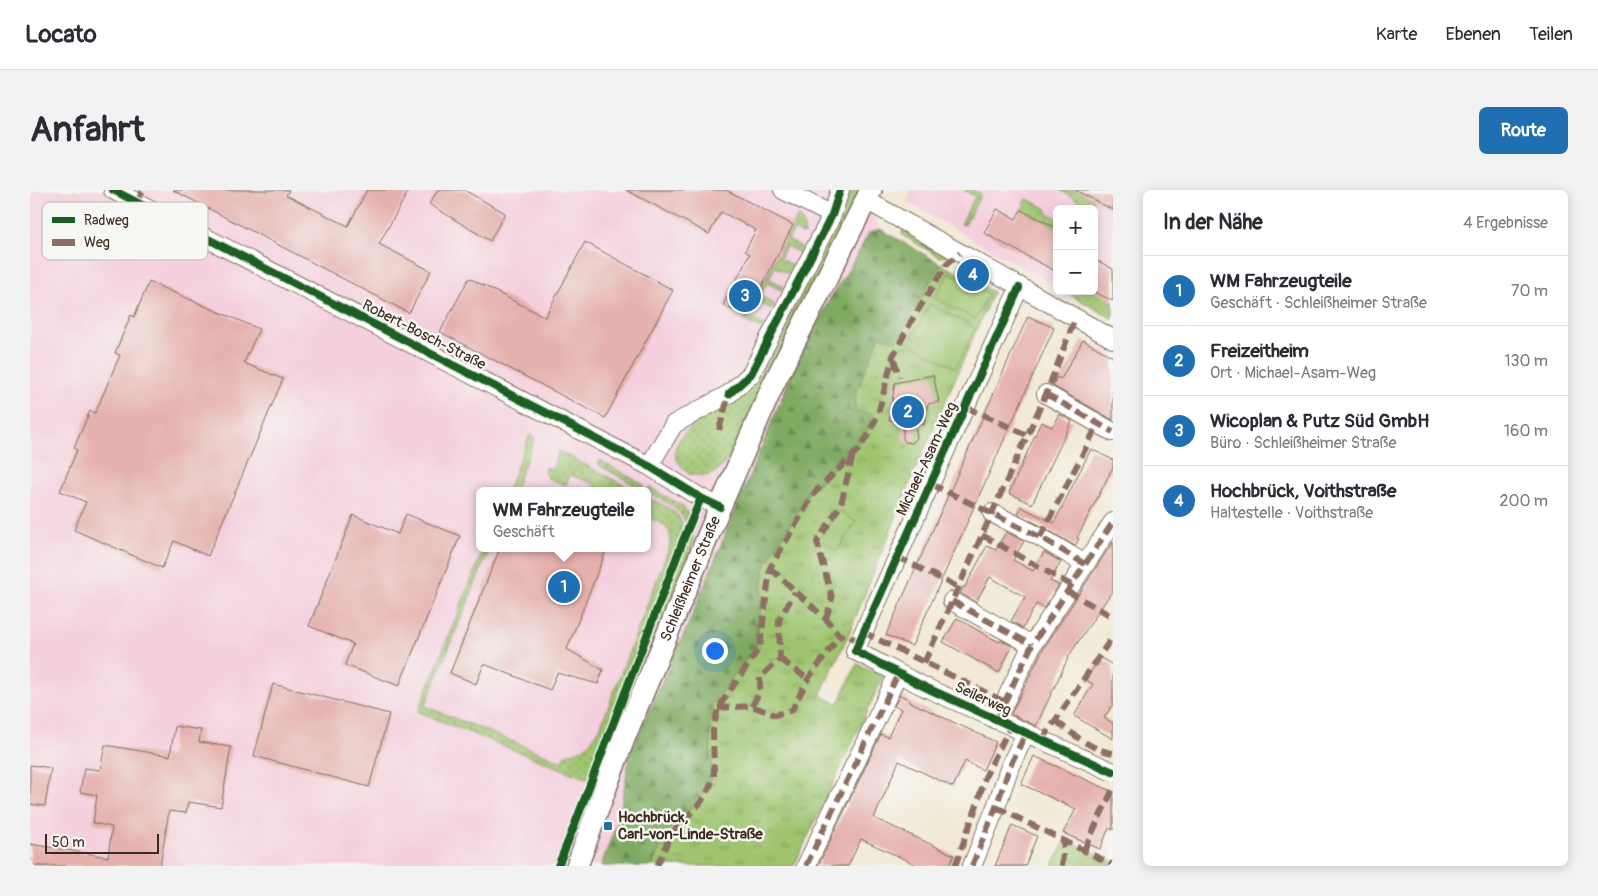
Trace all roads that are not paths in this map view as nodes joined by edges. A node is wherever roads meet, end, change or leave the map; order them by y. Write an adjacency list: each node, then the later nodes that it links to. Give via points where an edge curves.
1 (113, 190): 5 (street, Robert-Bosch-Straße)
2 (784, 190): 6 (street)
3 (840, 190): 6 (street)
4 (868, 195): 8 (street); 13 (main road, Schleißheimer Straße, via 773,385)
5 (136, 202)
6 (832, 215): 12 (street, via 751,374 729,394 674,424)
7 (208, 239): 12 (street, Robert-Bosch-Straße)
8 (1020, 288): 9 (street); 18 (street, Michael-Asam-Weg)
9 (1113, 339)
10 (1046, 394): 11 (street)
11 (1113, 432)
12 (649, 466): 13 (street, Robert-Bosch-Straße)
13 (720, 507): 24 (main road, Schleißheimer Straße, via 625,736)
14 (992, 513): 16 (street)
15 (1113, 522): 16 (street)
16 (1085, 564): 19 (street)
17 (952, 602): 19 (street)
18 (859, 641): 20 (street, Seilerweg, via 855,651)
19 (1032, 645): 21 (street)
20 (898, 674): 21 (street, Seilerweg); 25 (street)
21 (996, 720): 22 (street, Seilerweg)
22 (1026, 733): 23 (street, Seilerweg); 26 (street)
23 (1113, 771)
24 (577, 866)
25 (806, 866)
26 (972, 866)

